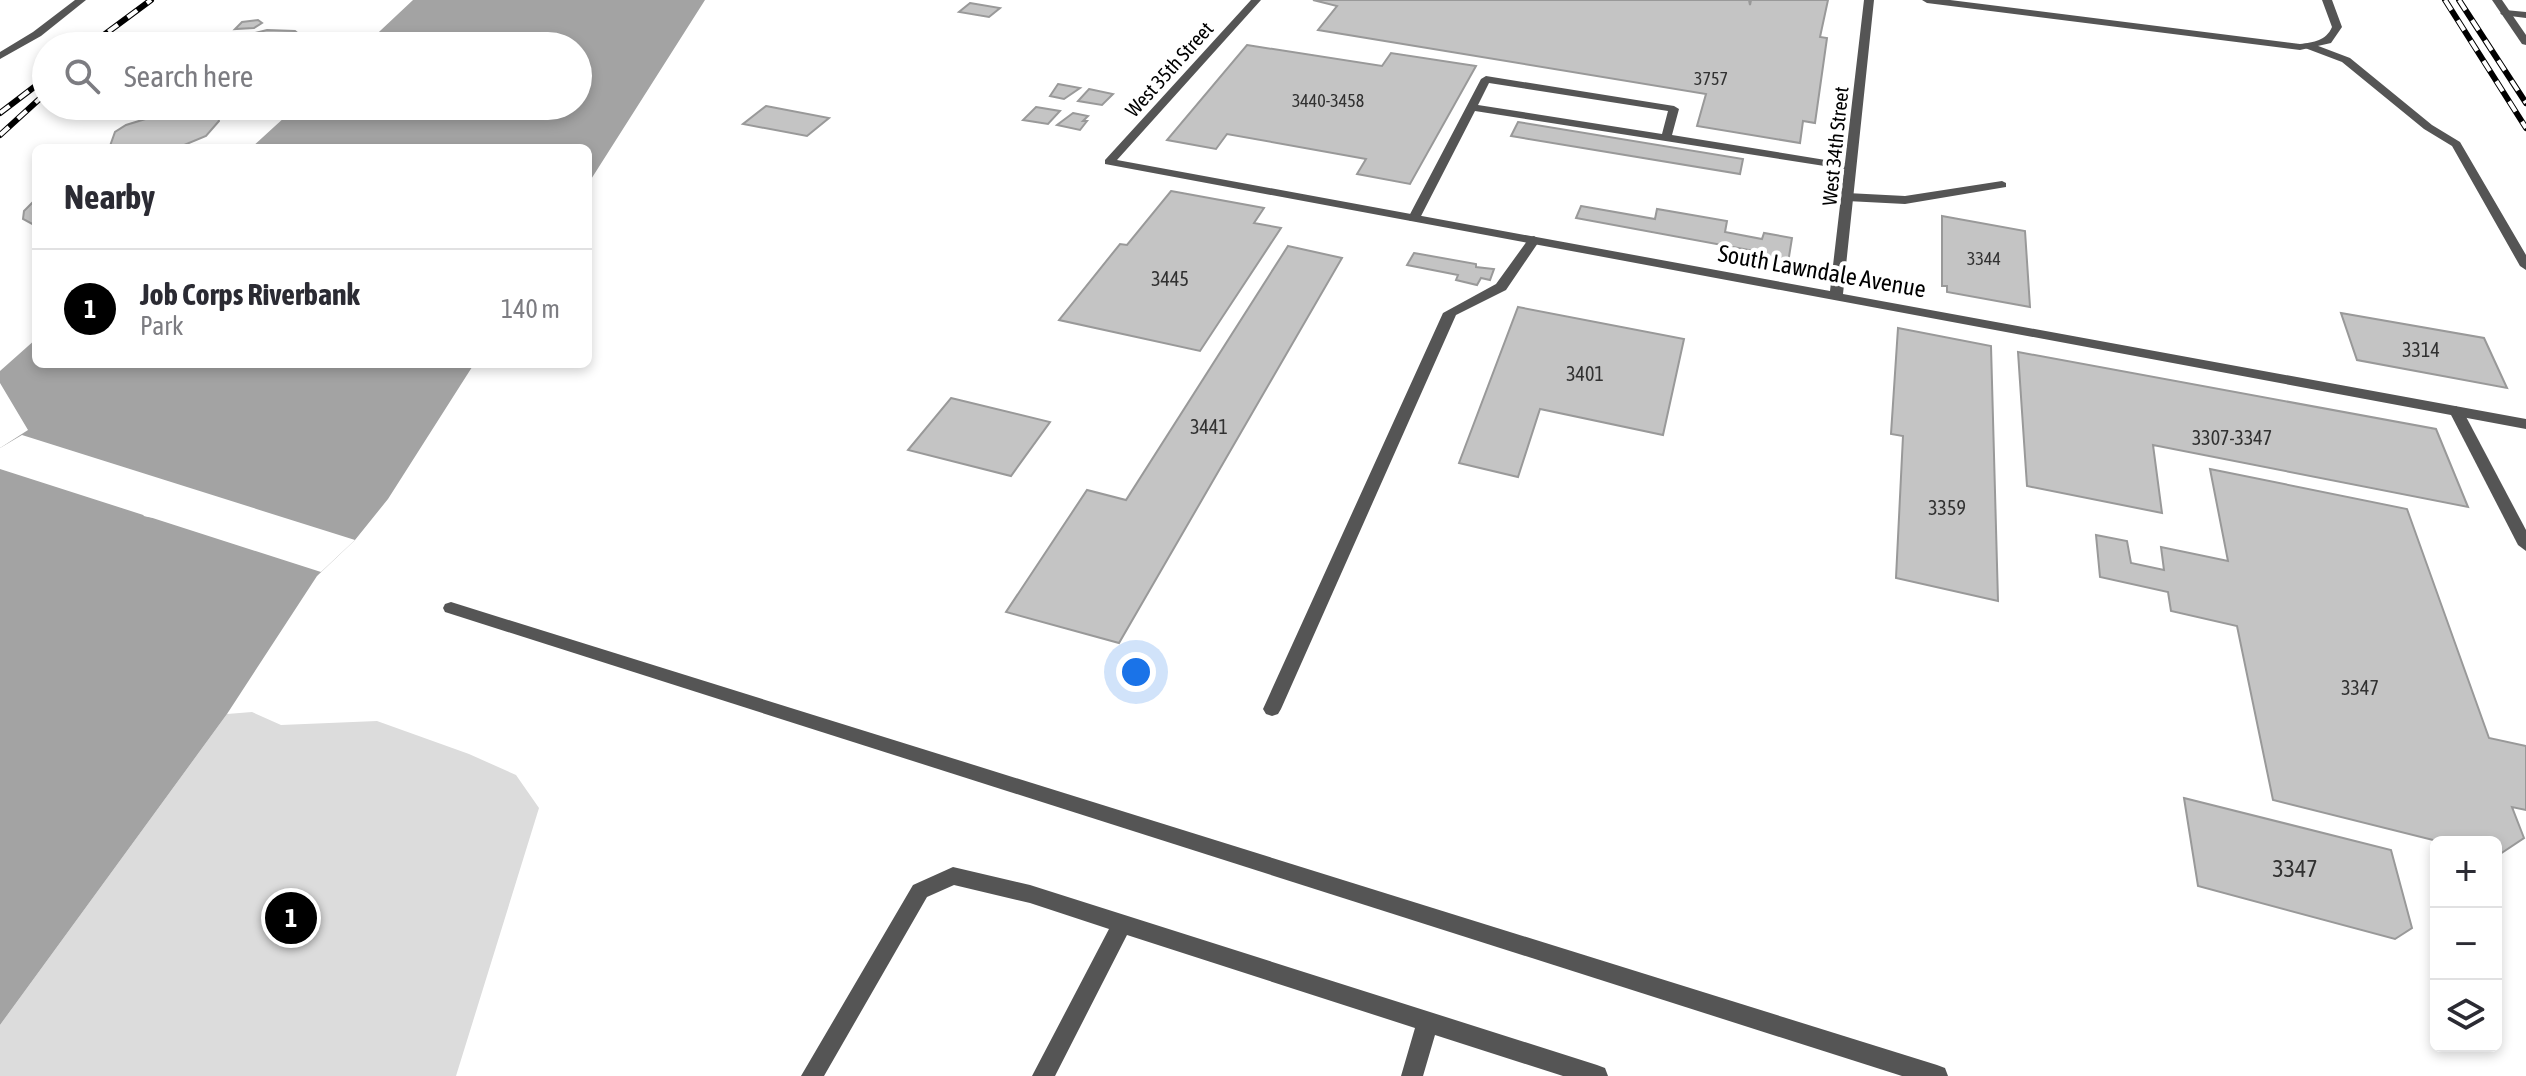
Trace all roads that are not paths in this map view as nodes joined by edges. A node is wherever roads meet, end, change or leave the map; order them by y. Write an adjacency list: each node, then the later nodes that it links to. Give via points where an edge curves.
1 (81, 0): 9 (street)
2 (1256, 0): 16 (street, West 35th Street)
3 (1869, 0): 17 (street, West 34th Street)
4 (1927, 0): 12 (street)
5 (2327, 0): 12 (street, via 2337,27 2334,37)
6 (2497, 0): 7 (street)
7 (2505, 13): 8 (street); 11 (street)
8 (2526, 15)
9 (40, 32)
10 (32, 37): 13 (street)
11 (2526, 42)
12 (2309, 46): 22 (street, via 2346,60 2456,144)
13 (0, 56)
14 (1472, 107): 15 (street); 15 (street, via 1486,79 1674,109); 20 (street)
15 (1666, 138): 17 (street)
16 (1109, 162): 20 (street, South Lawndale Avenue)
17 (1850, 167): 19 (street, West 34th Street)
18 (2002, 185): 19 (street, via 1905,200)
19 (1847, 197): 23 (street, West 34th Street)
20 (1414, 218): 21 (street, South Lawndale Avenue)
21 (1534, 240): 23 (street, South Lawndale Avenue); 28 (street, via 1501,287 1450,313)
22 (2526, 266)
23 (1836, 296): 24 (street, South Lawndale Avenue)
24 (2456, 411): 25 (street, South Lawndale Avenue); 26 (street)
25 (2526, 424)
26 (2526, 545)
27 (451, 608): 35 (street)
28 (1272, 709)
29 (1122, 924): 30 (street); 31 (street, via 953,876 920,891); 32 (street)
30 (1428, 1022): 33 (street); 34 (street)
31 (812, 1076)
32 (1043, 1076)
33 (1412, 1076)
34 (1597, 1076)
35 (1937, 1076)

